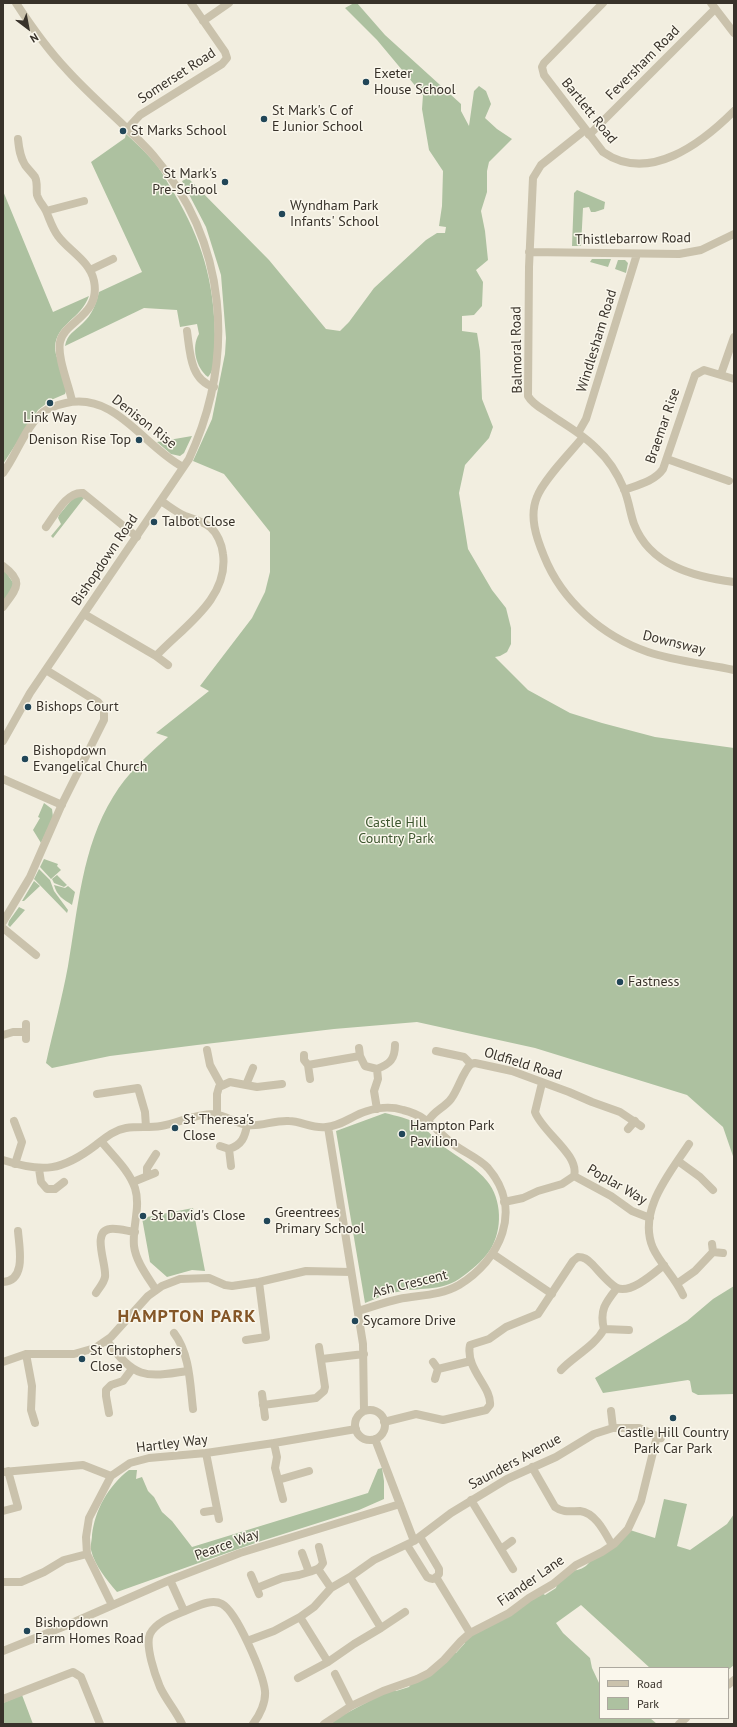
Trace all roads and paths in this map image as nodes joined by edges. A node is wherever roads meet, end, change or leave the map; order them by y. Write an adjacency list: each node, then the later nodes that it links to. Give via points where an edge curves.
1 (16, 3): 9 (street, Bishopdown Road, via 67,70)
2 (191, 3): 6 (street, Somerset Road)
3 (229, 3): 6 (street)
4 (603, 3): 10 (street, Bartlett Road, via 542,67 544,75)
5 (713, 6): 7 (street); 10 (street, Feversham Road)
6 (203, 21): 9 (street, Somerset Road, via 227,58 222,64 140,115)
7 (734, 33)
8 (734, 111): 10 (street, Bartlett Road, via 703,139 676,155 639,164 624,162 603,152)
9 (128, 128): 23 (street, Bishopdown Road, via 168,174 200,232 213,275 218,311 219,351)
10 (587, 132): 15 (street, Balmoral Road, via 546,160 534,174)
11 (18, 139): 13 (street, via 21,156 35,178 38,198)
12 (84, 201): 13 (street)
13 (46, 211): 18 (street, via 58,236)
14 (734, 234): 16 (street, Thistlebarrow Road, via 690,253)
15 (529, 252): 16 (street, Thistlebarrow Road); 25 (street, Balmoral Road, via 528,394 536,405)
16 (637, 254): 25 (street, Windlesham Road)
17 (113, 260): 18 (street)
18 (90, 270): 24 (street, via 95,289 92,301 86,313 60,340 61,359)
19 (187, 331): 23 (street, via 197,376 203,383)
20 (734, 337): 21 (street)
21 (721, 374): 22 (street, Braemar Rise); 26 (street, Braemar Rise, via 704,370 695,375)
22 (734, 379)
23 (214, 388): 27 (street, Bishopdown Road, via 198,438)
24 (72, 402): 27 (street, Denison Rise, via 96,403 115,412 165,456); 28 (street, Denison Rise, via 50,408 37,417)
25 (580, 435): 30 (street, Balmoral Road, via 608,461); 41 (street, Downsway, via 540,490 534,505 538,540 560,586 592,620 629,644 662,656)
26 (667, 459): 29 (street); 30 (street, Braemar Rise, via 659,475)
27 (183, 467): 31 (street, Bishopdown Road)
28 (3, 473)
29 (729, 481)
30 (624, 490): 35 (street, Balmoral Road, via 638,532 655,554 687,572)
31 (162, 501): 33 (street, Bishopdown Road); 38 (street, via 213,530 222,550 223,568 210,602)
32 (46, 526): 33 (street, via 74,493 83,493)
33 (137, 537): 37 (street, Bishopdown Road)
34 (3, 566): 36 (street, via 13,574 17,583 15,592)
35 (734, 582)
36 (3, 607)
37 (84, 614): 38 (street); 40 (street, Bishopdown Road)
38 (156, 656): 39 (street)
39 (168, 665)
40 (46, 670): 42 (street, Bishopdown Road); 44 (street, via 98,702 105,713 103,723)
41 (734, 670)
42 (3, 741)
43 (3, 779): 44 (street)
44 (62, 805): 45 (street, via 30,877)
45 (3, 922)
46 (3, 928): 47 (street)
47 (36, 955)
48 (26, 1024): 49 (street, via 26,1035 13,1032)
49 (3, 1035)
50 (395, 1045): 57 (street, via 393,1059)
51 (208, 1050): 62 (street, via 210,1065)
52 (436, 1051): 54 (street, via 464,1058)
53 (304, 1055): 55 (street)
54 (471, 1064): 59 (street, Oldfield Road, via 512,1071); 66 (street, Oldfield Road, via 451,1100 434,1112)
55 (308, 1065): 57 (street, via 360,1052 366,1066); 58 (street)
56 (253, 1068): 61 (street)
57 (377, 1069): 64 (street, via 378,1079 374,1090)
58 (310, 1079)
59 (542, 1083): 71 (street, Oldfield Road, via 617,1110 638,1123); 82 (street, via 535,1112 551,1136 572,1159)
60 (282, 1084): 61 (street, via 257,1087)
61 (246, 1085): 62 (street, via 230,1082)
62 (221, 1086): 65 (street, via 216,1094)
63 (97, 1094): 69 (street, via 137,1084 145,1112)
64 (377, 1109): 66 (street, Ash Crescent, via 398,1108); 70 (street, Ash Crescent)
65 (217, 1115): 68 (street); 69 (street, via 207,1114 162,1126)
66 (428, 1120): 86 (street, Ash Crescent, via 453,1144 486,1166 497,1182)
67 (14, 1121): 79 (street, via 22,1142)
68 (247, 1125): 70 (street, via 287,1120); 75 (street, via 243,1141)
69 (146, 1127): 72 (street, via 120,1130)
70 (328, 1127): 93 (street)
71 (628, 1129)
72 (101, 1141): 81 (street, via 72,1161); 84 (street)
73 (689, 1144): 78 (street)
74 (220, 1146): 75 (street)
75 (229, 1148): 80 (street)
76 (156, 1154): 84 (street, via 147,1168 151,1174)
77 (3, 1160): 79 (street)
78 (678, 1161): 85 (street); 87 (street, via 657,1193)
79 (16, 1164): 81 (street)
80 (231, 1166)
81 (39, 1169): 83 (street, via 41,1182 46,1189 55,1189)
82 (574, 1176): 86 (street, Poplar Way, via 562,1184); 87 (street, Poplar Way, via 611,1196 632,1212)
83 (64, 1182)
84 (133, 1182): 89 (street, via 137,1196)
85 (713, 1190)
86 (504, 1202): 91 (street, Ash Crescent, via 504,1228)
87 (650, 1218): 92 (street, via 650,1239)
88 (18, 1230): 94 (street, via 19,1271 14,1278)
89 (135, 1232): 98 (street, via 134,1246 138,1258); 99 (street, via 111,1229 101,1235 105,1275)
90 (723, 1253): 96 (street, via 712,1248 695,1271)
91 (493, 1254): 100 (street); 102 (street, Ash Crescent, via 471,1276 453,1288 436,1294 398,1299)
92 (664, 1265): 96 (street); 97 (street, via 637,1284)
93 (351, 1272): 95 (street, via 306,1271); 102 (street)
94 (3, 1282)
95 (259, 1282): 98 (street, via 228,1286 209,1278 190,1278 174,1281); 106 (street, via 266,1337)
96 (678, 1283): 101 (street)
97 (617, 1288): 100 (street, via 586,1259 580,1257 573,1261); 103 (street, via 602,1312)
98 (156, 1290): 107 (street, via 140,1303)
99 (96, 1293)
100 (552, 1294): 112 (street, via 536,1316 506,1326 489,1339 470,1345)
101 (683, 1295)
102 (358, 1311): 110 (street)
103 (604, 1329): 104 (street); 117 (street, via 596,1340)
104 (628, 1330)
105 (174, 1334): 118 (street, via 183,1349)
106 (246, 1340)
107 (107, 1341): 109 (street, via 74,1354); 115 (street, via 121,1360)
108 (319, 1347): 111 (street)
109 (26, 1354): 113 (street); 128 (street, via 32,1386 31,1410)
110 (364, 1354): 111 (street); 123 (street)
111 (322, 1359): 121 (street, via 325,1386 322,1394 316,1398)
112 (471, 1361): 116 (street); 127 (street, via 489,1398 490,1405 486,1410 443,1420 416,1414)
113 (3, 1362)
114 (433, 1362): 116 (street)
115 (132, 1368): 118 (street, via 154,1376); 125 (street, via 123,1381 106,1390)
116 (438, 1369): 119 (street)
117 (561, 1370)
118 (188, 1371): 122 (street)
119 (435, 1379)
120 (262, 1394): 121 (street)
121 (263, 1405): 126 (street)
122 (193, 1409)
123 (364, 1411): 127 (street, via 375,1411 381,1415); 130 (street, via 357,1418)
124 (611, 1411): 129 (street)
125 (109, 1414)
126 (265, 1417)
127 (384, 1422): 132 (street, via 382,1434)
128 (35, 1423)
129 (613, 1428): 131 (street, Saunders Avenue, via 639,1428); 135 (street, Saunders Avenue, via 594,1434 563,1453)
130 (356, 1429): 132 (street, via 363,1438); 133 (street, Hartley Way)
131 (660, 1437): 149 (street, Fiander Lane, via 641,1501 628,1528)
132 (375, 1439): 142 (street)
133 (274, 1444): 134 (street, Hartley Way); 139 (street)
134 (206, 1453): 138 (street, Hartley Way, via 140,1460 130,1463); 143 (street)
135 (532, 1467): 141 (street, Saunders Avenue); 149 (street, via 555,1507 565,1511 587,1513 600,1525)
136 (5, 1471): 138 (street, via 83,1465); 144 (street, via 18,1507)
137 (309, 1471): 139 (street)
138 (111, 1476): 153 (street, Hartley Way, via 88,1518)
139 (278, 1480): 140 (street)
140 (283, 1499)
141 (471, 1500): 147 (street, Saunders Avenue); 151 (street)
142 (400, 1504): 147 (street); 160 (street, Pearce Way, via 258,1547)
143 (217, 1510): 145 (street); 146 (street)
144 (3, 1511)
145 (204, 1512)
146 (218, 1519)
147 (414, 1541): 158 (street, via 439,1569 440,1574); 158 (street, via 427,1578); 159 (street, Saunders Avenue, via 374,1560)
148 (512, 1541): 151 (street)
149 (612, 1545): 168 (street, Fiander Lane, via 576,1565 553,1584 509,1613)
150 (319, 1547): 154 (street, via 324,1562)
151 (501, 1549): 155 (street)
152 (302, 1553): 156 (street)
153 (87, 1554): 161 (street, via 64,1560 21,1582); 163 (street, Hartley Way)
154 (318, 1569): 156 (street); 162 (street)
155 (513, 1569)
156 (309, 1572): 157 (street, via 282,1578 258,1591)
157 (251, 1575)
158 (436, 1577): 168 (street)
159 (350, 1578): 162 (street, Saunders Avenue); 167 (street)
160 (170, 1580): 163 (street, Pearce Way); 164 (street)
161 (3, 1582)
162 (331, 1588): 166 (street, Saunders Avenue)
163 (112, 1605): 170 (street, Pearce Way)
164 (184, 1611): 169 (street, via 211,1602 222,1604 230,1612); 177 (street, via 154,1628 149,1642 160,1687)
165 (405, 1612): 167 (street)
166 (300, 1618): 169 (street, Saunders Avenue); 171 (street)
167 (381, 1628): 171 (street)
168 (470, 1633): 175 (street, Fiander Lane, via 429,1673 388,1688)
169 (247, 1641): 178 (street, via 265,1691 264,1704)
170 (3, 1650)
171 (328, 1662): 173 (street)
172 (335, 1674): 175 (street)
173 (298, 1678)
174 (3, 1699): 176 (street, via 73,1672 81,1677)
175 (351, 1706): 179 (street, Fiander Lane)
176 (100, 1724)
177 (182, 1724)
178 (253, 1724)
179 (324, 1724)

